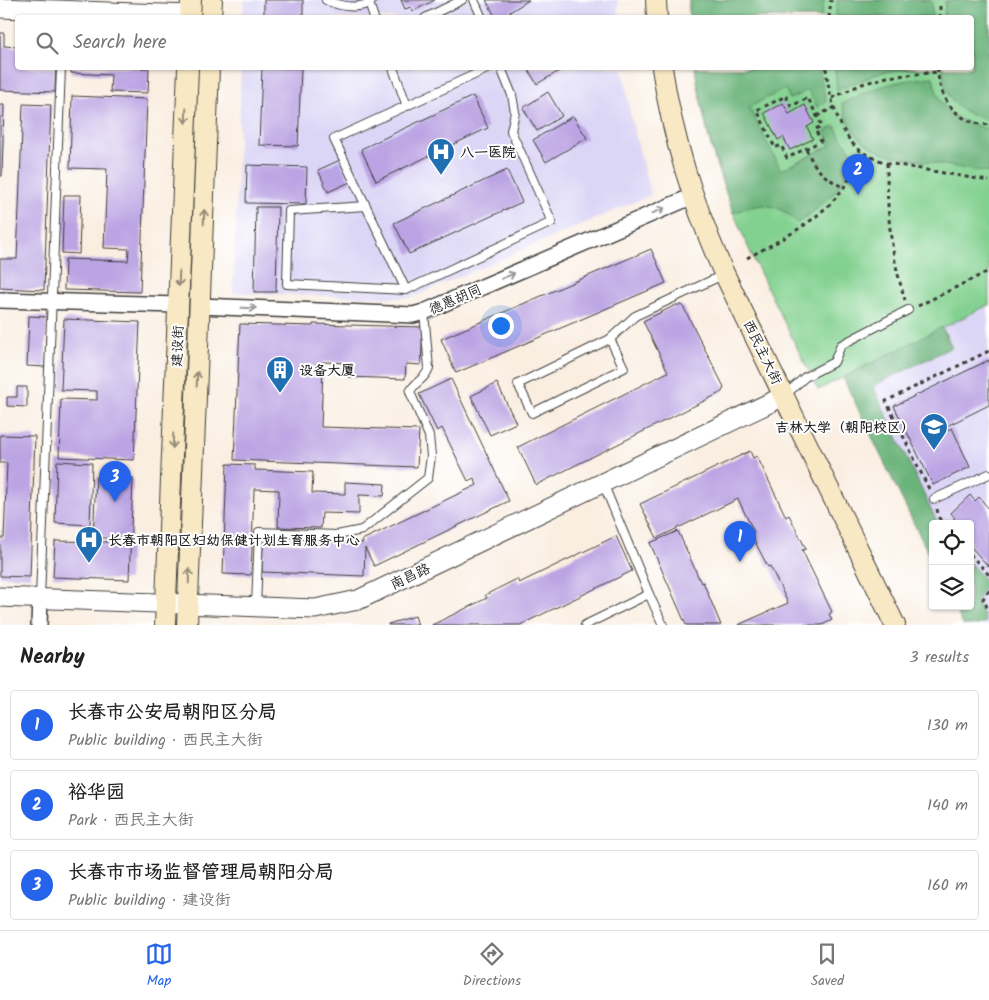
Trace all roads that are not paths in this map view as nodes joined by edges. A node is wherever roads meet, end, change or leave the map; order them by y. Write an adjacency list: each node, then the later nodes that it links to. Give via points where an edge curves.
1 (212, 0): 11 (main road)
2 (326, 0): 6 (lane, via 338,6)
3 (462, 0): 13 (lane)
4 (474, 0): 14 (lane)
5 (656, 0): 15 (main road)
6 (371, 2): 12 (lane)
7 (25, 5): 8 (street); 10 (street)
8 (0, 8)
9 (190, 11): 10 (street)
10 (63, 14)
11 (212, 15)
12 (373, 15)
13 (431, 15)
14 (481, 15)
15 (657, 15)
16 (61, 70): 29 (lane)
17 (188, 70): 30 (main road, 建设街, one-way to 30)
18 (210, 70): 31 (main road, 建设街, one-way to 18)
19 (394, 70): 23 (lane)
20 (485, 70): 23 (lane)
21 (502, 70): 27 (lane, via 515,112 512,131 552,222)
22 (662, 70): 24 (main road, 西民主大街, via 677,145)
23 (407, 106): 25 (lane, via 334,139)
24 (692, 196): 26 (main road, 西民主大街); 33 (street, 德惠胡同, one-way to 24)
25 (366, 206): 27 (lane); 27 (lane, via 289,211 287,284)
26 (725, 274): 34 (lane, via 635,316); 35 (main road, 西民主大街)
27 (406, 290)
28 (0, 300): 29 (street)
29 (52, 301): 30 (street); 41 (lane)
30 (178, 306): 42 (main road, 建设街, one-way to 42)
31 (200, 306): 33 (street, 德惠胡同, one-way to 33, via 404,315); 43 (main road, 建设街, one-way to 31)
32 (908, 310): 35 (lane, via 842,345 834,362 805,377)
33 (424, 312): 44 (lane, via 429,368 410,392 429,436 428,478 362,530 337,535 259,532)
34 (610, 338): 34 (lane, via 624,368 532,413 518,384)
35 (784, 396): 37 (street, 南昌路); 50 (main road, 西民主大街)
36 (989, 474): 38 (lane)
37 (603, 483): 39 (lane); 44 (street, 南昌路, via 358,600 315,609)
38 (934, 499)
39 (649, 594): 48 (lane); 49 (lane)
40 (0, 597): 41 (street, 南昌路)
41 (40, 598): 42 (street, 南昌路); 45 (street)
42 (166, 602): 43 (street, 南昌路); 46 (main road, 建设街)
43 (188, 604): 44 (street, 南昌路); 47 (main road, 建设街)
44 (256, 606)
45 (39, 625)
46 (166, 625)
47 (188, 625)
48 (585, 625)
49 (664, 625)
50 (895, 625)

